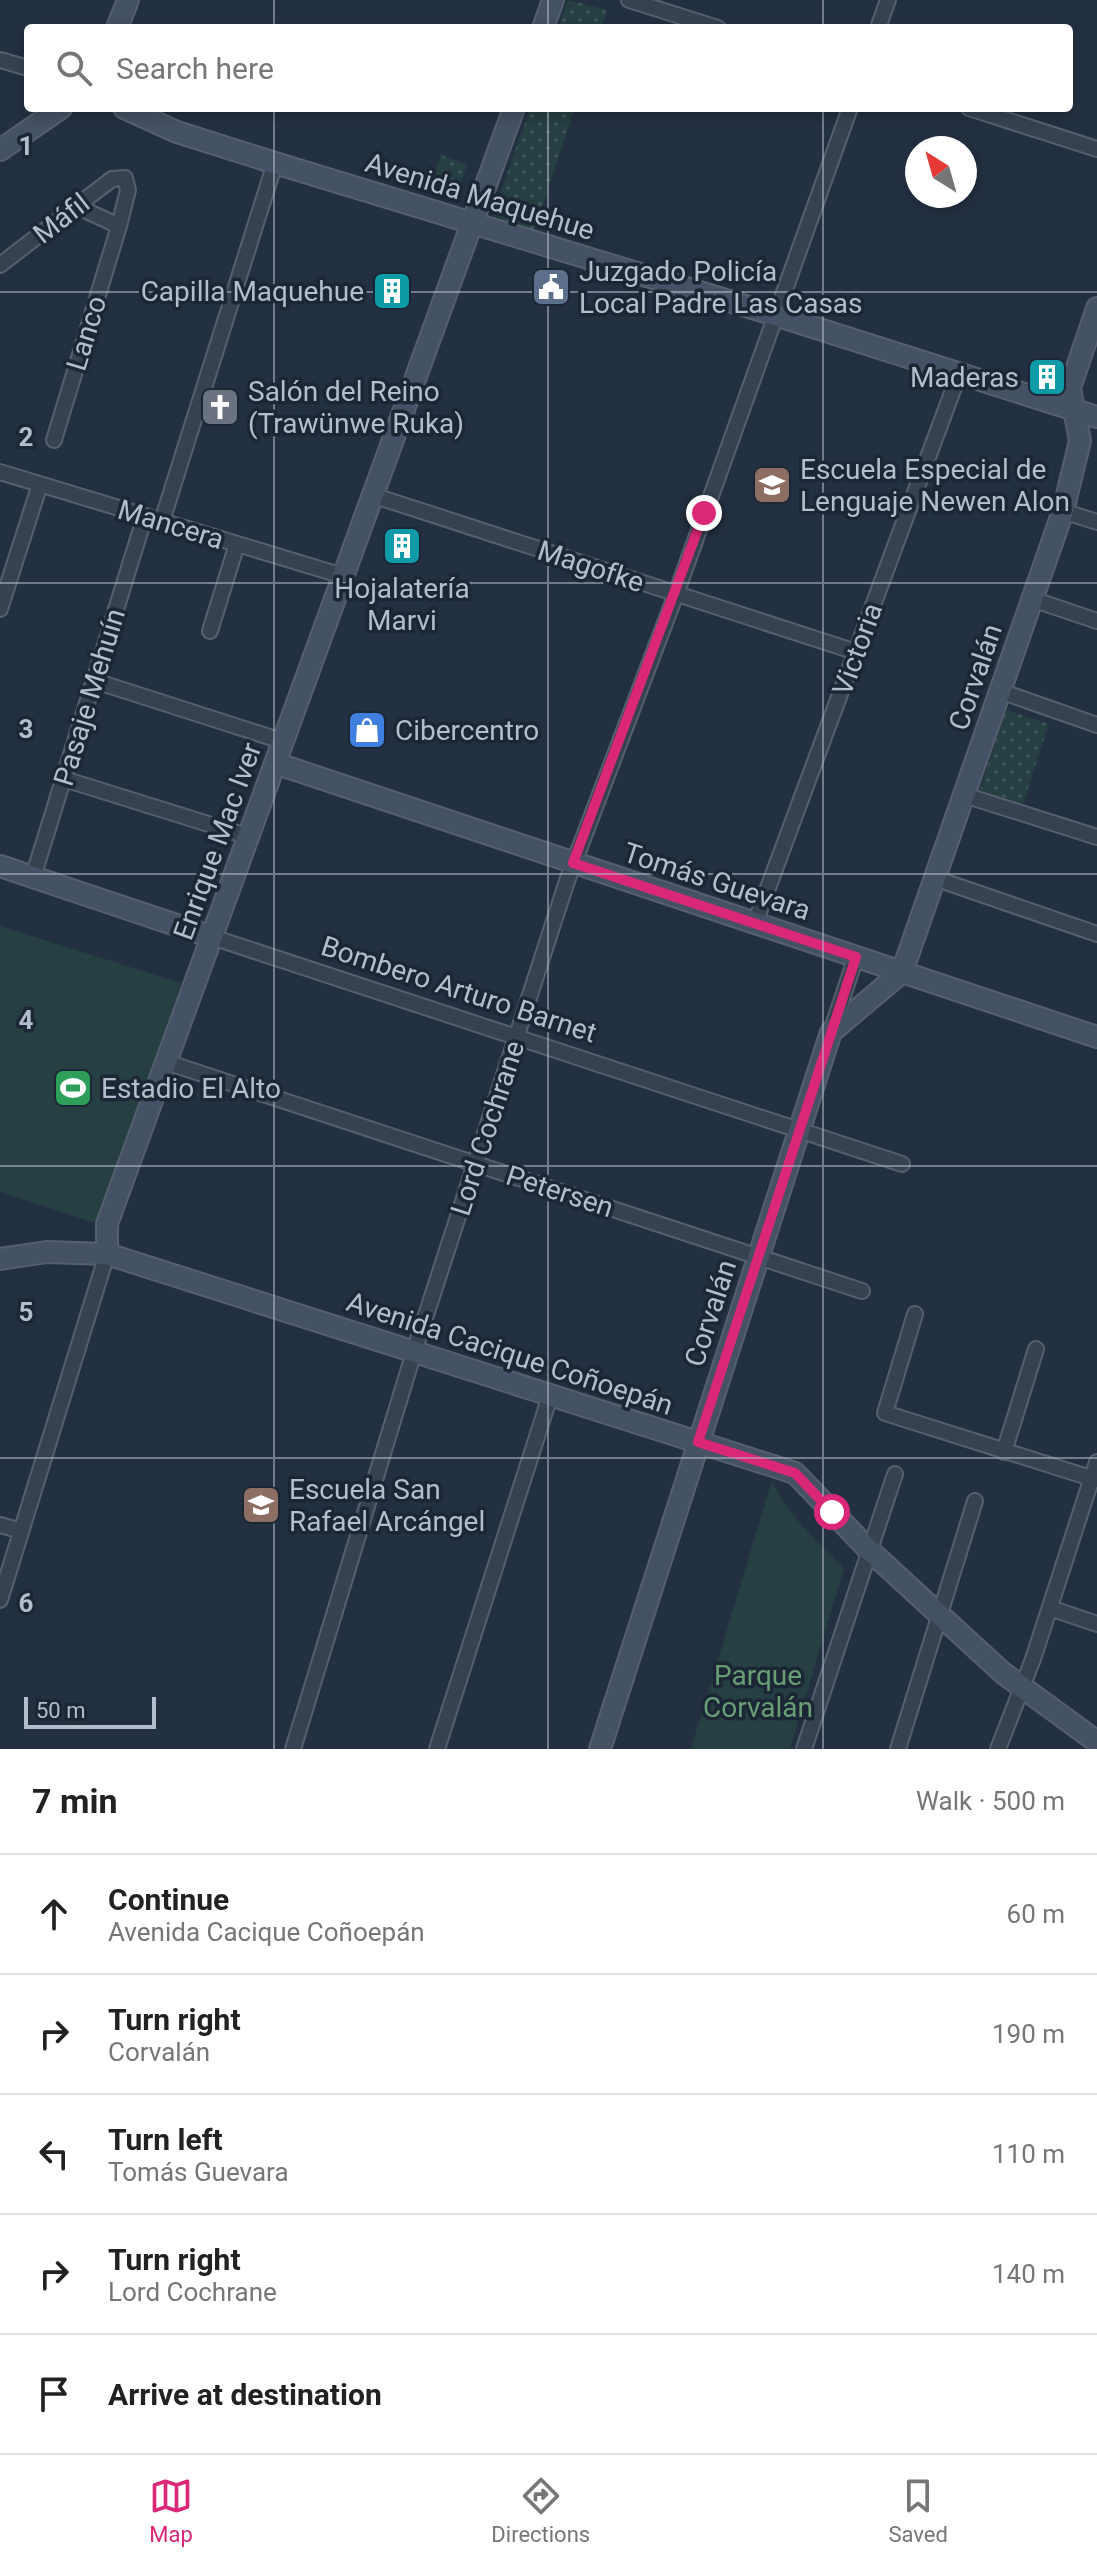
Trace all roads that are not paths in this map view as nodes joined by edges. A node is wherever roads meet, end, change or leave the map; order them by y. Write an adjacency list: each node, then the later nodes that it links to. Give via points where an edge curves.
1 (128, 0): 5 (main road)
2 (553, 0): 6 (main road)
3 (629, 0): 7 (street)
4 (888, 0): 8 (street)
5 (119, 24)
6 (544, 24)
7 (705, 24)
8 (879, 24)
9 (0, 60): 10 (street)
10 (24, 67)
11 (55, 112): 17 (main road)
12 (133, 112): 18 (main road, Avenida Maquehue)
13 (513, 112): 21 (main road, Enrique Mac Iver)
14 (849, 112): 25 (street, Lord Cochrane)
15 (981, 112): 16 (street)
16 (1097, 149)
17 (0, 150)
18 (275, 163): 21 (main road, Avenida Maquehue); 35 (street)
19 (125, 178): 20 (street, Máfil, via 112,179); 22 (street, Lanco, via 128,190)
20 (76, 206): 22 (street); 23 (street, Máfil)
21 (472, 223): 25 (main road, Avenida Maquehue); 32 (main road, Enrique Mac Iver)
22 (119, 226): 29 (street, Lanco)
23 (0, 265)
24 (1097, 308): 27 (main road, Corvalán, via 1070,388)
25 (775, 315): 26 (main road, Avenida Maquehue); 39 (street, Lord Cochrane)
26 (959, 374): 27 (main road, Avenida Maquehue); 44 (street, Victoria)
27 (1074, 410): 28 (main road, Avenida Maquehue); 33 (main road, Corvalán, via 1080,441)
28 (1097, 417)
29 (54, 440)
30 (0, 472): 31 (street, Mancera)
31 (40, 484): 34 (street, Mancera); 41 (street)
32 (372, 495): 38 (main road, Enrique Mac Iver); 39 (street, Magofke)
33 (1063, 511): 36 (street); 40 (main road, Corvalán)
34 (145, 516): 35 (street, Mancera); 45 (street, Pasaje Mehuín)
35 (162, 521): 37 (street, Mancera)
36 (1097, 522)
37 (237, 544): 38 (street, Mancera); 43 (street)
38 (343, 576): 48 (main road, Enrique Mac Iver)
39 (676, 594): 44 (street, Magofke); 54 (street, Lord Cochrane)
40 (1032, 599): 42 (street); 46 (main road, Corvalán)
41 (0, 609)
42 (1097, 621)
43 (210, 631)
44 (856, 652): 58 (street, Victoria)
45 (95, 681): 48 (street); 50 (street, Pasaje Mehuín)
46 (1000, 691): 47 (street); 51 (main road, Corvalán)
47 (1097, 725)
48 (282, 741): 49 (main road, Enrique Mac Iver)
49 (275, 763): 52 (main road, Enrique Mac Iver); 54 (main road, Tomás Guevara)
50 (64, 779): 52 (street); 56 (street, Pasaje Mehuín)
51 (964, 795): 53 (street); 57 (main road, Corvalán)
52 (250, 837): 60 (main road, Enrique Mac Iver)
53 (1097, 837)
54 (573, 863): 58 (main road, Tomás Guevara); 64 (street, Lord Cochrane)
55 (0, 866): 56 (main road, Bombero Arturo Barnet)
56 (33, 877): 60 (main road, Bombero Arturo Barnet)
57 (934, 878): 59 (street); 62 (main road, Corvalán)
58 (755, 923): 61 (main road, Tomás Guevara)
59 (1097, 934)
60 (212, 937): 64 (street, Bombero Arturo Barnet); 66 (main road, Enrique Mac Iver)
61 (856, 957): 62 (main road, Tomás Guevara); 63 (street, Corvalán)
62 (902, 972): 63 (main road); 65 (main road, Tomás Guevara)
63 (831, 1032): 67 (main road, Corvalán)
64 (516, 1037): 67 (street, Bombero Arturo Barnet); 68 (street, Lord Cochrane)
65 (1097, 1037)
66 (166, 1062): 68 (street, Petersen); 70 (main road, Enrique Mac Iver, via 107,1224)
67 (798, 1130): 69 (street, Bombero Arturo Barnet); 71 (main road, Corvalán)
68 (475, 1164): 71 (street, Petersen); 76 (street, Lord Cochrane)
69 (902, 1164)
70 (107, 1254): 72 (main road, Avenida Cacique Coñoepán, via 47,1252); 76 (main road, Avenida Cacique Coñoepán); 85 (street, Enrique Mac Iver)
71 (758, 1257): 73 (street, Petersen); 78 (main road, Corvalán)
72 (0, 1259)
73 (862, 1291)
74 (915, 1314): 79 (street, via 885,1413)
75 (1036, 1349): 79 (street)
76 (414, 1352): 77 (main road, Avenida Cacique Coñoepán); 93 (street, Lord Cochrane)
77 (550, 1396): 78 (main road, Avenida Cacique Coñoepán); 94 (street)
78 (698, 1442): 86 (main road, Avenida Cacique Coñoepán, via 795,1473); 95 (main road, Corvalán)
79 (1004, 1452): 82 (street)
80 (1097, 1462): 82 (street)
81 (895, 1474): 86 (street)
82 (1094, 1479): 88 (street)
83 (975, 1501): 89 (street)
84 (0, 1525): 85 (street)
85 (21, 1531): 87 (street, Enrique Mac Iver)
86 (869, 1550): 89 (main road, Avenida Cacique Coñoepán); 96 (street)
87 (0, 1600)
88 (1050, 1608): 90 (street); 91 (street)
89 (939, 1615): 91 (main road, Avenida Cacique Coñoepán); 97 (street)
90 (1097, 1624)
91 (1022, 1688): 92 (main road, Avenida Cacique Coñoepán); 98 (street)
92 (1097, 1742)
93 (293, 1749)
94 (437, 1749)
95 (600, 1749)
96 (804, 1749)
97 (898, 1749)
98 (998, 1749)

